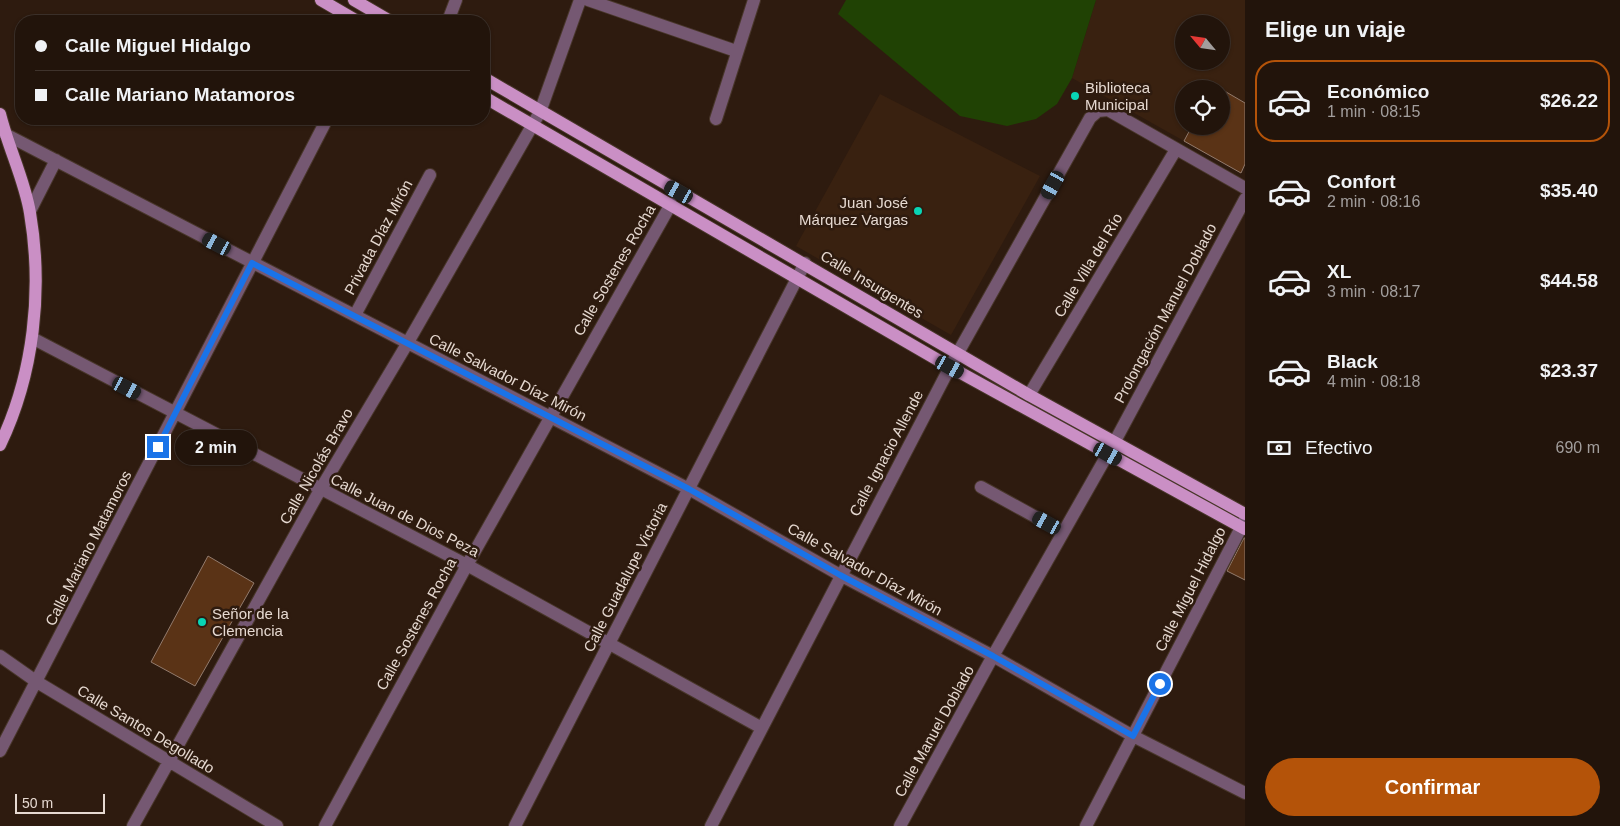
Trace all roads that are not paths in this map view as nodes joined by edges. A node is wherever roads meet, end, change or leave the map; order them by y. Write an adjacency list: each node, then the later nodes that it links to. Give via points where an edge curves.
1 (321, 0): 8 (main road)
2 (354, 0): 9 (main road)
3 (456, 0): 10 (street)
4 (580, 0): 14 (street, Calle Nicolás Bravo)
5 (588, 0): 7 (street)
6 (754, 0): 11 (street)
7 (611, 4): 11 (street)
8 (347, 15)
9 (376, 15)
10 (450, 15)
11 (736, 51): 16 (street)
12 (490, 82): 14 (main road, Calle Insurgentes)
13 (490, 101): 18 (main road, Calle Insurgentes)
14 (540, 112): 18 (street, Calle Nicolás Bravo); 28 (main road, Calle Insurgentes)
15 (0, 114): 19 (main road)
16 (716, 119)
17 (324, 125): 27 (street, Calle Mariano Matamoros)
18 (532, 126): 25 (main road, Calle Insurgentes); 32 (street, Calle Nicolás Bravo)
19 (5, 134): 21 (street, Calle Salvador Díaz Mirón); 26 (main road)
20 (1176, 150): 23 (street); 33 (street, Calle Ignacio Allende, via 1108,110 1098,111 1090,118); 35 (street, Calle Villa del Río)
21 (56, 160): 26 (street); 27 (street, Calle Salvador Díaz Mirón)
22 (430, 175): 30 (street, Privada Díaz Mirón)
23 (1245, 188)
24 (1245, 199): 39 (street, Prolongación Manuel Doblado)
25 (671, 204): 29 (main road, Calle Insurgentes); 37 (street, Calle Sostenes Rocha)
26 (30, 211): 31 (main road, via 36,262)
27 (252, 263): 30 (street, Calle Salvador Díaz Mirón); 36 (street, Calle Mariano Matamoros)
28 (805, 263): 29 (street, Calle Guadalupe Victoria); 33 (main road, Calle Insurgentes)
29 (798, 277): 34 (main road, Calle Insurgentes); 41 (street, Calle Guadalupe Victoria)
30 (355, 315): 32 (street, Calle Salvador Díaz Mirón)
31 (32, 338): 36 (street, Calle Juan de Dios Peza); 38 (main road, via 22,392)
32 (407, 344): 37 (street, Calle Salvador Díaz Mirón); 42 (street, Calle Nicolás Bravo)
33 (958, 353): 34 (street, Calle Ignacio Allende); 35 (main road, Calle Insurgentes)
34 (950, 367): 39 (main road, Calle Insurgentes); 47 (street, Calle Ignacio Allende)
35 (1029, 395): 39 (main road, Calle Insurgentes)
36 (175, 414): 42 (street, Calle Juan de Dios Peza); 51 (street, Calle Mariano Matamoros)
37 (550, 416): 41 (street, Calle Salvador Díaz Mirón); 46 (street, Calle Sostenes Rocha)
38 (0, 445)
39 (1111, 448): 43 (main road, Calle Insurgentes); 44 (main road, Calle Insurgentes); 45 (street, Calle Manuel Doblado)
40 (981, 487): 45 (street)
41 (689, 489): 47 (street, Calle Salvador Díaz Mirón); 48 (street, Calle Guadalupe Victoria)
42 (320, 490): 46 (street, Calle Juan de Dios Peza); 55 (street, Calle Nicolás Bravo)
43 (1245, 514)
44 (1244, 525): 53 (street, Calle Miguel Hidalgo)
45 (1063, 532): 50 (street, Calle Manuel Doblado)
46 (467, 565): 48 (street, Calle Juan de Dios Peza); 60 (street, Calle Sostenes Rocha)
47 (840, 575): 50 (street, Calle Salvador Díaz Mirón); 52 (street, Calle Ignacio Allende)
48 (609, 643): 52 (street, Calle Juan de Dios Peza); 61 (street, Calle Guadalupe Victoria)
49 (0, 656): 51 (street, Calle Santos Degollado)
50 (993, 656): 53 (street, Calle Salvador Díaz Mirón); 62 (street, Calle Manuel Doblado)
51 (37, 682): 54 (street, Calle Mariano Matamoros); 55 (street, Calle Santos Degollado)
52 (760, 727): 57 (street, Calle Ignacio Allende)
53 (1133, 736): 56 (street, Calle Salvador Díaz Mirón); 63 (street, Calle Miguel Hidalgo)
54 (0, 751)
55 (168, 761): 58 (street, Calle Nicolás Bravo); 59 (street, Calle Santos Degollado)
56 (1245, 793)
57 (715, 825)
58 (133, 826)
59 (277, 826)
60 (325, 826)
61 (515, 826)
62 (900, 826)
63 (1086, 826)

